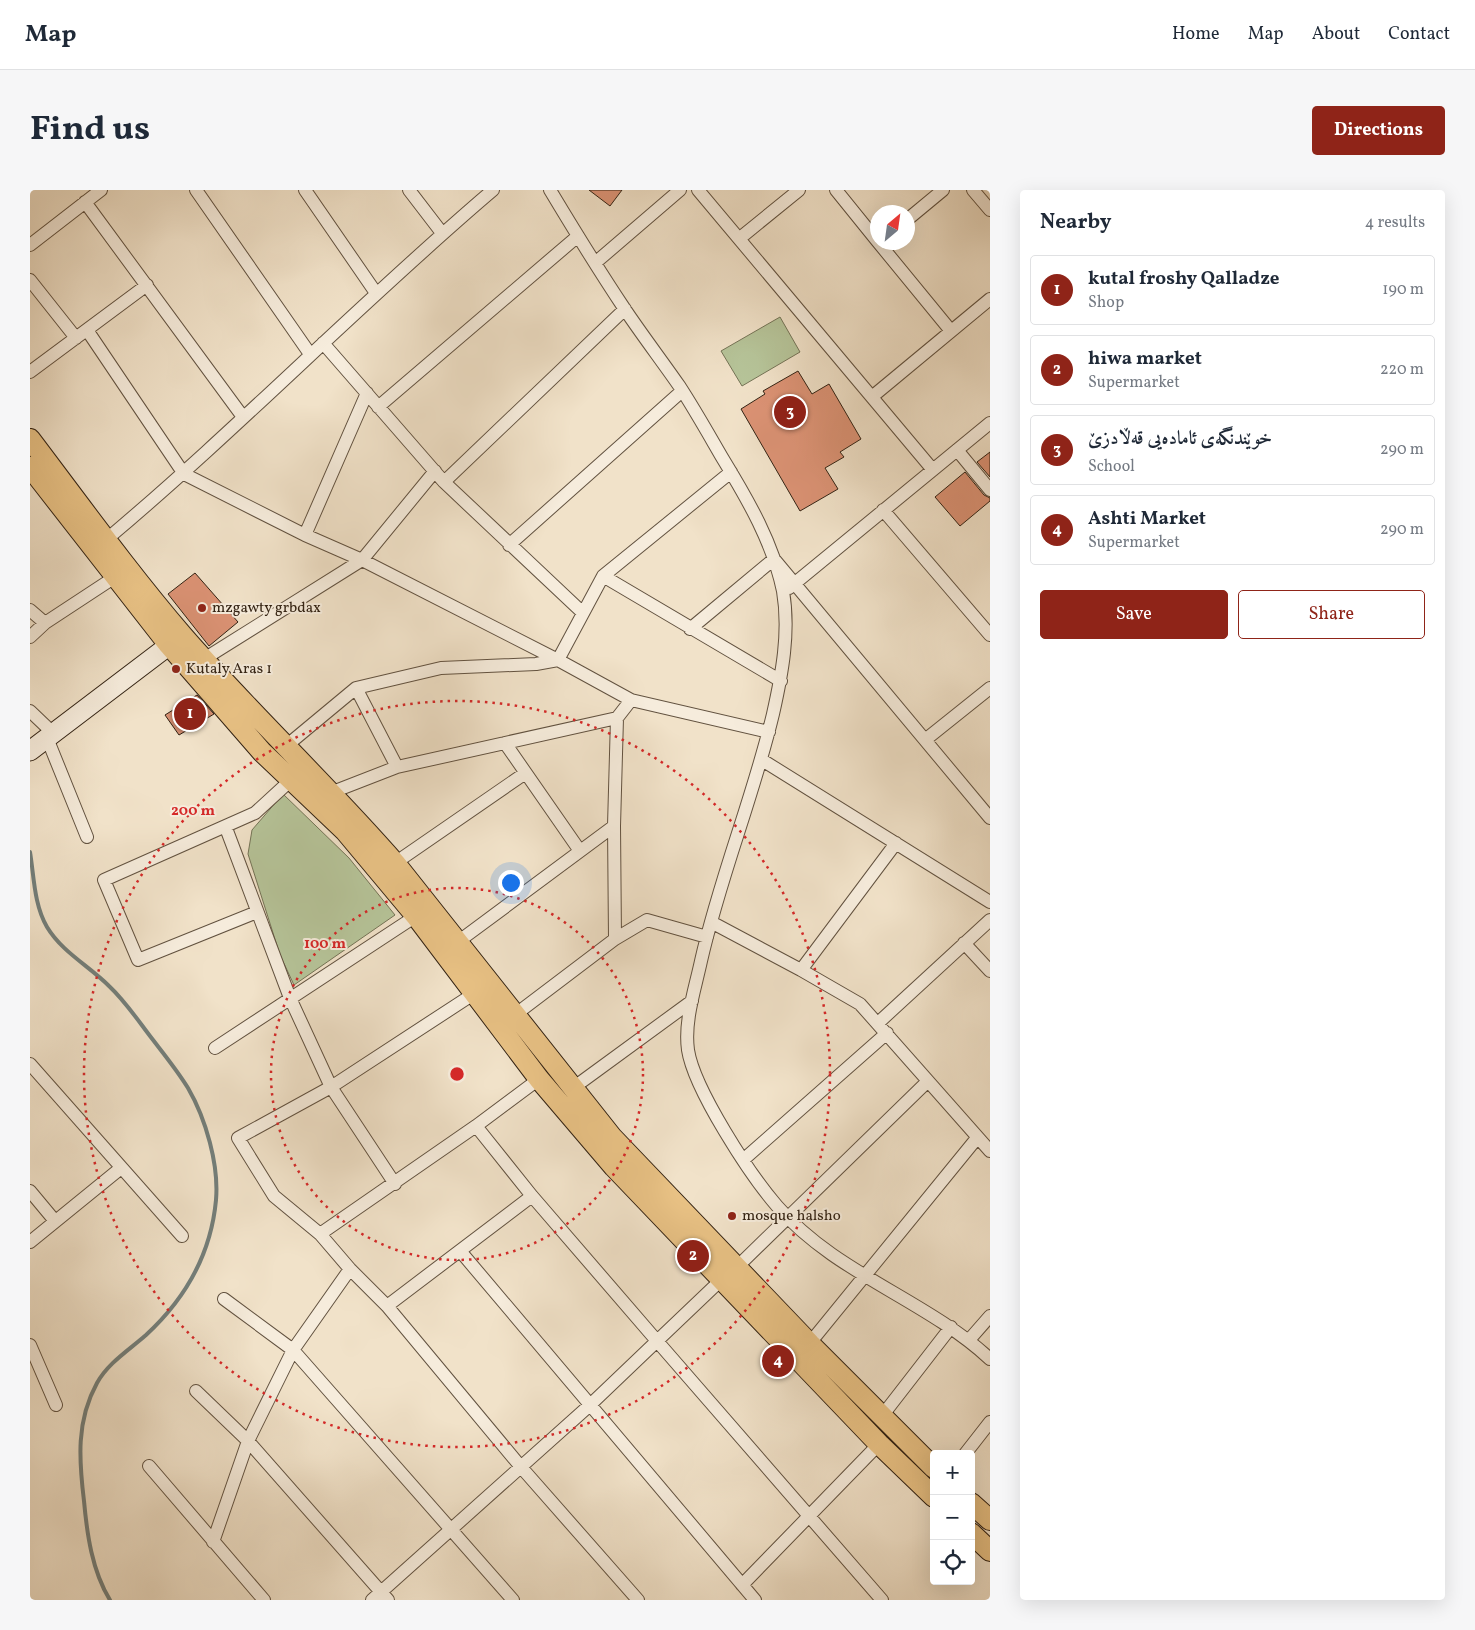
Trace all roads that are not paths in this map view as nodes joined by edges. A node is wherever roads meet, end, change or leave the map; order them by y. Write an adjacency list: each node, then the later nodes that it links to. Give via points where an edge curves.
1 (196, 190): 31 (street)
2 (305, 190): 24 (street)
3 (409, 190): 16 (street)
4 (493, 190): 16 (street)
5 (550, 190): 17 (street)
6 (680, 190): 21 (street)
7 (698, 190): 18 (street)
8 (798, 190): 18 (street)
9 (836, 190): 15 (street)
10 (943, 190): 14 (street)
11 (973, 190): 13 (street)
12 (92, 194): 19 (street); 23 (street)
13 (990, 210)
14 (915, 213)
15 (870, 232)
16 (442, 233): 24 (street)
17 (578, 236): 21 (street); 36 (street)
18 (740, 238): 35 (street)
19 (30, 245)
20 (885, 250): 28 (street)
21 (595, 263): 26 (street)
22 (30, 280): 29 (street)
23 (147, 286): 27 (street); 37 (street)
24 (376, 293): 30 (street)
25 (990, 299): 28 (street)
26 (625, 309): 33 (street); 46 (street)
27 (87, 330): 29 (street); 45 (street)
28 (951, 331): 35 (street)
29 (76, 338): 32 (street)
30 (323, 343): 31 (street); 34 (street)
31 (310, 354): 37 (street)
32 (30, 372)
33 (682, 391): 44 (street); 51 (street)
34 (367, 393): 36 (street); 49 (street)
35 (872, 396): 42 (street)
36 (378, 407): 43 (street)
37 (244, 417): 45 (street)
38 (990, 423): 40 (street)
39 (30, 439): 50 (main road)
40 (957, 450): 42 (street); 47 (street)
41 (30, 467): 55 (main road)
42 (933, 470): 48 (street)
43 (435, 471): 46 (street); 53 (street)
44 (731, 472): 52 (street); 54 (street)
45 (184, 474): 49 (street); 50 (street)
46 (444, 482): 51 (street)
47 (990, 490)
48 (883, 510): 56 (street); 62 (street)
49 (305, 535): 53 (street)
50 (107, 539): 64 (main road)
51 (509, 545): 59 (street)
52 (774, 559): 56 (street); 57 (street); 61 (street)
53 (362, 560): 65 (street); 66 (street)
54 (603, 576): 59 (street); 61 (street)
55 (115, 577): 60 (street); 64 (main road)
56 (795, 583): 57 (street); 75 (street)
57 (783, 593): 67 (street, via 785,640)
58 (30, 610): 60 (street)
59 (583, 613): 66 (street)
60 (45, 622): 63 (street)
61 (690, 629): 67 (street)
62 (990, 635)
63 (30, 637)
64 (176, 640): 65 (main road); 74 (street); 82 (main road, via 262,752)
65 (204, 659): 77 (main road)
66 (558, 660): 68 (street, via 441,668); 70 (street)
67 (781, 681): 73 (street)
68 (356, 688): 77 (street); 80 (street)
69 (990, 688): 75 (street)
70 (631, 700): 72 (street); 73 (street)
71 (30, 711): 74 (street)
72 (617, 718): 76 (street); 85 (street)
73 (769, 732): 79 (street)
74 (50, 736): 78 (street); 87 (street)
75 (925, 740): 84 (street)
76 (505, 743): 80 (street); 81 (street)
77 (285, 747): 83 (main road)
78 (30, 751)
79 (762, 760): 88 (street); 95 (street)
80 (397, 767): 83 (street)
81 (524, 774): 89 (street); 90 (street)
82 (291, 780): 86 (street, via 255,813); 93 (main road, via 345,830)
83 (330, 793): 90 (main road)
84 (988, 812)
85 (614, 826): 89 (street); 98 (street)
86 (226, 828): 92 (street); 92 (street, via 104,880 138,960)
87 (87, 837)
88 (896, 843): 91 (street); 100 (street)
89 (580, 851): 97 (street)
90 (395, 862): 97 (main road)
91 (990, 902)
92 (257, 912): 103 (street)
93 (416, 916): 102 (main road); 103 (street)
94 (990, 920): 99 (street)
95 (711, 922): 96 (street); 100 (street)
96 (707, 937): 98 (street, via 648,920); 104 (street)
97 (459, 940): 105 (main road)
98 (615, 940): 105 (street)
99 (964, 943): 101 (street); 106 (street)
100 (801, 970): 106 (street, via 860,1004)
101 (990, 970)
102 (475, 993): 110 (main road); 112 (street)
103 (290, 998): 108 (street); 112 (street)
104 (692, 1001): 113 (street); 117 (street, via 688,1036 692,1066)
105 (516, 1014): 113 (main road)
106 (878, 1023): 107 (street)
107 (887, 1034): 111 (street); 117 (street)
108 (215, 1048)
109 (30, 1064): 118 (street)
110 (539, 1079): 114 (street); 129 (main road, via 608,1160)
111 (928, 1081): 115 (street); 122 (street)
112 (331, 1087): 119 (street); 124 (street, via 238,1138 274,1196)
113 (573, 1088): 129 (main road)
114 (476, 1126): 119 (street); 121 (street)
115 (977, 1138): 116 (street); 130 (street)
116 (990, 1151)
117 (743, 1160): 122 (street)
118 (121, 1168): 123 (street); 125 (street)
119 (395, 1184): 124 (street)
120 (30, 1191): 123 (street)
121 (532, 1196): 127 (street); 135 (street)
122 (788, 1218): 129 (street); 130 (street, via 824,1249)
123 (55, 1222): 126 (street)
124 (320, 1234): 128 (street)
125 (182, 1236)
126 (30, 1242)
127 (461, 1252): 132 (street); 143 (street)
128 (350, 1269): 132 (street); 138 (street)
129 (728, 1274): 135 (street); 139 (main road)
130 (866, 1277): 134 (street); 139 (street)
131 (224, 1298): 138 (street)
132 (387, 1306): 151 (street)
133 (990, 1316): 136 (street)
134 (951, 1327): 136 (street); 144 (street)
135 (657, 1340): 143 (street); 154 (street)
136 (969, 1340): 140 (street)
137 (30, 1345): 142 (street)
138 (293, 1350): 146 (street); 156 (street)
139 (803, 1351): 144 (main road); 147 (main road)
140 (990, 1359)
141 (196, 1391): 146 (street)
142 (56, 1405)
143 (590, 1405): 151 (street); 160 (street)
144 (882, 1416): 149 (main road)
145 (990, 1422): 148 (street)
146 (248, 1441): 158 (street); 161 (street)
147 (879, 1444): 152 (main road); 154 (street)
148 (968, 1450)
149 (930, 1464)
150 (149, 1466): 158 (street)
151 (521, 1467): 156 (street); 164 (street)
152 (932, 1495)
153 (975, 1507): 155 (main road)
154 (808, 1517): 160 (street); 166 (street)
155 (990, 1520)
156 (450, 1529): 161 (street); 163 (street)
157 (975, 1537): 159 (main road)
158 (212, 1542): 162 (street)
159 (990, 1551)
160 (742, 1585): 165 (street)
161 (380, 1597)
162 (264, 1600)
163 (514, 1600)
164 (638, 1600)
165 (755, 1600)
166 (882, 1600)

